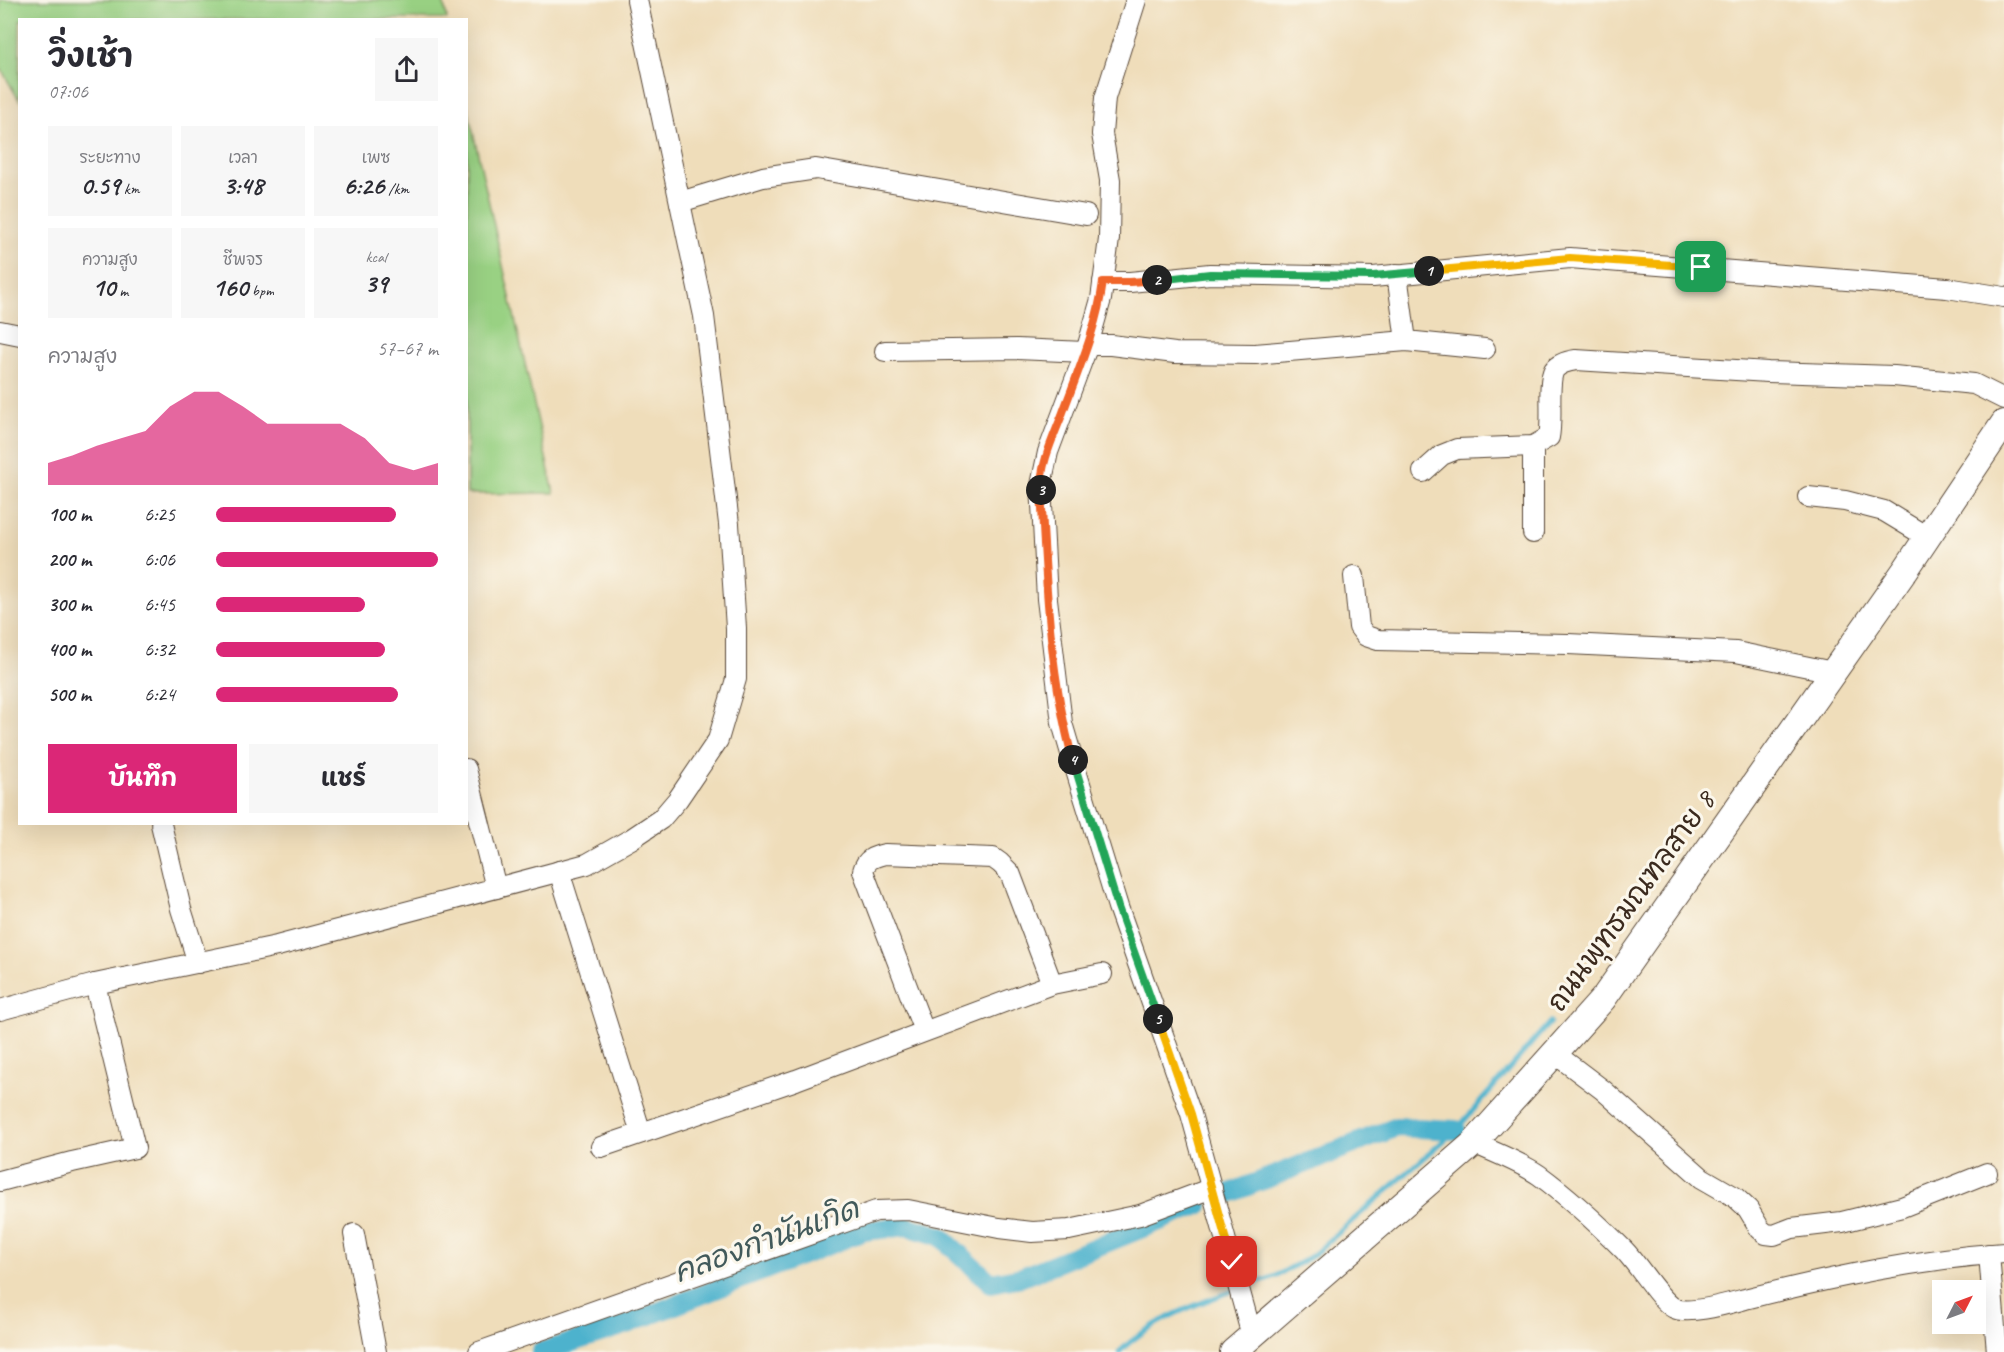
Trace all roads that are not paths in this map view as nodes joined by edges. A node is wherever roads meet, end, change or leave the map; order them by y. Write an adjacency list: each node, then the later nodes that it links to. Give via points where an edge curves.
1 (637, 0): 3 (street)
2 (1136, 0): 6 (street, via 1105,98 1102,134 1110,180)
3 (680, 202): 4 (street, via 763,177 816,169); 25 (street, via 704,316 729,524 735,679 718,740 661,819 587,864)
4 (1086, 215)
5 (1397, 274): 6 (street, via 1210,274); 7 (street, via 1570,258 1947,288); 10 (street)
6 (1103, 282): 11 (street)
7 (2004, 297)
8 (0, 332): 9 (street)
9 (18, 335)
10 (1406, 341): 11 (street, via 1255,354 1175,353 1111,345); 12 (street)
11 (1086, 349): 13 (street); 39 (street, via 1048,452 1041,485 1047,598 1062,723)
12 (1485, 349)
13 (885, 351)
14 (2004, 399): 16 (street, via 1974,384 1894,376 1576,360 1554,369 1549,437)
15 (2004, 423): 20 (street, ถนนพุทธมณฑลสาย 8)
16 (1533, 446): 17 (street, via 1457,449 1442,455); 19 (street)
17 (1423, 472)
18 (1808, 497): 20 (street, via 1884,511)
19 (1533, 533)
20 (1928, 537): 22 (street, ถนนพุทธมณฑลสาย 8)
21 (1354, 576): 22 (street, via 1359,627 1366,636 1378,640 1736,652)
22 (1833, 672): 33 (street, ถนนพุทธมณฑลสาย 8, via 1603,999)
23 (468, 778): 26 (street)
24 (161, 825): 27 (street)
25 (559, 871): 26 (street); 34 (street)
26 (496, 888): 27 (street)
27 (198, 963): 29 (street)
28 (1102, 974): 30 (street)
29 (95, 984): 31 (street); 38 (street, via 135,1148)
30 (1052, 984): 32 (street); 32 (street, via 1010,873 993,858 885,854 871,858 863,871)
31 (0, 1010)
32 (924, 1031): 34 (street)
33 (1554, 1053): 35 (street, ถนนพุทธมณฑลสาย 8); 37 (street, via 1603,1090 1702,1178 1735,1197 1766,1234 1842,1222 1902,1207)
34 (641, 1133): 36 (street)
35 (1474, 1143): 41 (street, via 1538,1174 1624,1250 1667,1304 1677,1310 1721,1305 1812,1282 1916,1263); 42 (street, ถนนพุทธมณฑลสาย 8)
36 (601, 1147)
37 (1987, 1173)
38 (0, 1181)
39 (1212, 1188): 42 (street); 44 (street, via 1140,1215 1069,1230 1032,1232 908,1210 876,1211)
40 (354, 1234): 43 (street)
41 (1997, 1253): 46 (street)
42 (1252, 1336): 45 (street, ถนนพุทธมณฑลสาย 8)
43 (376, 1352)
44 (479, 1352)
45 (1233, 1352)
46 (1998, 1352)

